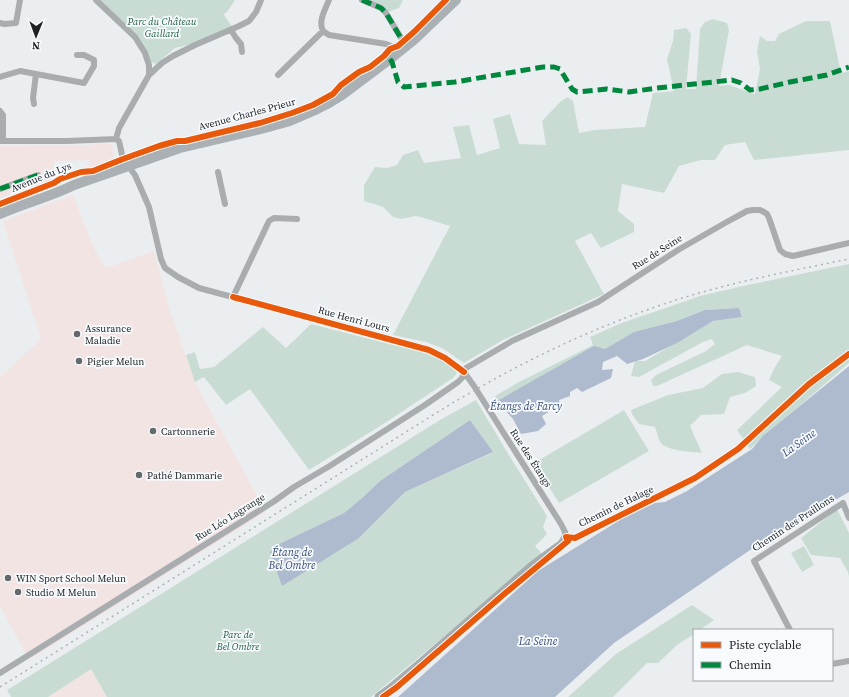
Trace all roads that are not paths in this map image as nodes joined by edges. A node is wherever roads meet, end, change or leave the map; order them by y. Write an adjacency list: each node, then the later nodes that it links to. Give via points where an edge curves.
1 (20, 0): 7 (street, via 16,23)
2 (96, 0): 13 (street, via 135,37)
3 (262, 0): 8 (street, via 249,21)
4 (329, 0): 9 (street, via 321,23)
5 (362, 0): 10 (street, via 381,8 386,13)
6 (456, 0): 10 (main road, Avenue Charles Prieur)
7 (0, 23)
8 (231, 30): 11 (street, via 241,44); 14 (street, via 173,56)
9 (323, 31): 10 (street); 17 (street)
10 (402, 49): 23 (main road, Avenue Charles Prieur, via 342,95 290,121 180,148)
11 (242, 52)
12 (77, 55): 15 (street, via 94,60 94,66 84,83)
13 (149, 65): 14 (street); 16 (street)
14 (156, 68): 16 (street)
15 (36, 74): 18 (street, via 20,70); 19 (street)
16 (149, 75): 21 (street, via 119,128)
17 (278, 75)
18 (0, 76)
19 (34, 104)
20 (0, 111): 22 (street, via 3,115)
21 (116, 139): 22 (street); 23 (street, Rue Henri Lours)
22 (1, 141)
23 (128, 166): 28 (main road, Avenue du Lys); 31 (street, Rue Henri Lours, via 149,207 165,268 199,288)
24 (218, 172): 27 (street)
25 (38, 175): 26 (street)
26 (0, 189)
27 (224, 204)
28 (0, 214)
29 (297, 219): 31 (street, via 274,218 269,221)
30 (849, 243): 33 (street, Rue de Seine, via 789,255 780,250 767,214 760,210 747,211 678,250 598,302 512,341 466,368)
31 (233, 297): 33 (street, Rue Henri Lours, via 429,350)
32 (849, 354): 35 (street, Chemin de Halage, via 809,384 738,449 695,478 575,538)
33 (464, 372): 35 (street, Rue des Étangs, via 561,524); 39 (street, Rue Léo Lagrange, via 458,382 425,405)
34 (849, 518): 36 (street, Chemin des Praillons, via 843,503 754,560)
35 (566, 537): 40 (street, via 562,544 532,566)
36 (789, 629)
37 (849, 661): 38 (street)
38 (833, 664)
39 (0, 673)
40 (379, 697)

